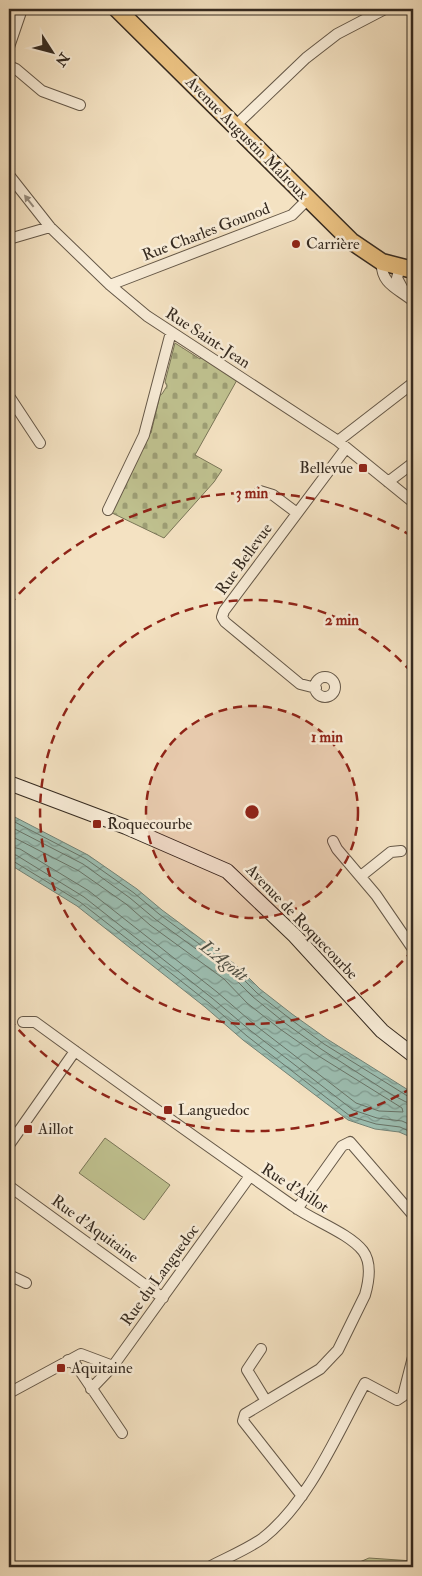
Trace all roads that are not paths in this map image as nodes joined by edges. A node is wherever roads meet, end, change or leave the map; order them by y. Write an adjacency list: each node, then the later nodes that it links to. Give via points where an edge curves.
1 (22, 9): 4 (street)
2 (117, 9): 7 (main road, Avenue Augustin Malroux)
3 (385, 9): 7 (street, via 337,34 306,58)
4 (9, 47)
5 (9, 66): 6 (street, via 40,94)
6 (80, 105)
7 (236, 126): 9 (main road, Avenue Augustin Malroux)
8 (9, 175): 10 (street, Rue Saint-Jean, one-way to 8)
9 (308, 198): 12 (main road, Avenue Augustin Malroux, via 351,241); 14 (street, Rue Charles Gounod, via 292,215)
10 (50, 228): 11 (street); 14 (street, Rue Saint-Jean)
11 (9, 239)
12 (382, 262): 13 (main road, Avenue Augustin Malroux); 15 (street, via 384,276)
13 (407, 268): 15 (street, via 397,278)
14 (110, 285): 17 (street, Rue Saint-Jean)
15 (405, 294): 16 (street)
16 (413, 301)
17 (171, 332): 21 (street, Rue Saint-Jean); 26 (street, via 144,435)
18 (413, 383): 21 (street, Rue Bellevue)
19 (9, 396): 20 (street)
20 (40, 443)
21 (342, 444): 23 (street, Rue Saint-Jean); 27 (street, Rue Bellevue)
22 (413, 463): 23 (street)
23 (388, 482): 25 (street, Rue Saint-Jean)
24 (260, 490): 27 (street)
25 (413, 502)
26 (108, 510)
27 (297, 512): 28 (street, Rue Bellevue, via 222,617 300,684)
28 (316, 688)
29 (9, 783): 36 (main road, Avenue de Roquecourbe, via 126,827 227,871 295,936 382,1031)
30 (333, 841): 32 (street)
31 (401, 851): 32 (street, via 391,852)
32 (361, 876): 33 (street)
33 (413, 948)
34 (23, 1022): 35 (street, Rue d'Aillot, via 34,1022)
35 (75, 1051): 37 (street, Rue d'Aillot); 38 (street)
36 (413, 1055)
37 (96, 1066): 38 (street, via 78,1063); 40 (street, Rue d'Aillot)
38 (64, 1068): 39 (street)
39 (9, 1145)
40 (250, 1176): 42 (street, Rue d'Aillot); 46 (street, Rue du Languedoc)
41 (9, 1186): 46 (street, Rue d'Aquitaine)
42 (297, 1209): 43 (street, via 342,1146 350,1142); 53 (street, Rue d'Aillot, via 354,1242 364,1252 368,1286 338,1350 320,1369)
43 (413, 1215)
44 (9, 1275): 45 (street)
45 (26, 1283)
46 (163, 1298): 50 (street, Rue du Languedoc)
47 (262, 1349): 53 (street, via 247,1370)
48 (413, 1357): 55 (street, via 403,1396 397,1400 365,1383)
49 (68, 1360): 50 (street, via 81,1354); 51 (street, via 76,1365); 52 (street)
50 (113, 1366): 51 (street, Rue du Languedoc)
51 (90, 1389): 54 (street)
52 (9, 1393)
53 (266, 1401): 55 (street, Rue d'Aillot, via 245,1414 243,1421)
54 (122, 1433)
55 (302, 1496): 56 (street, via 262,1539)
56 (209, 1567)

